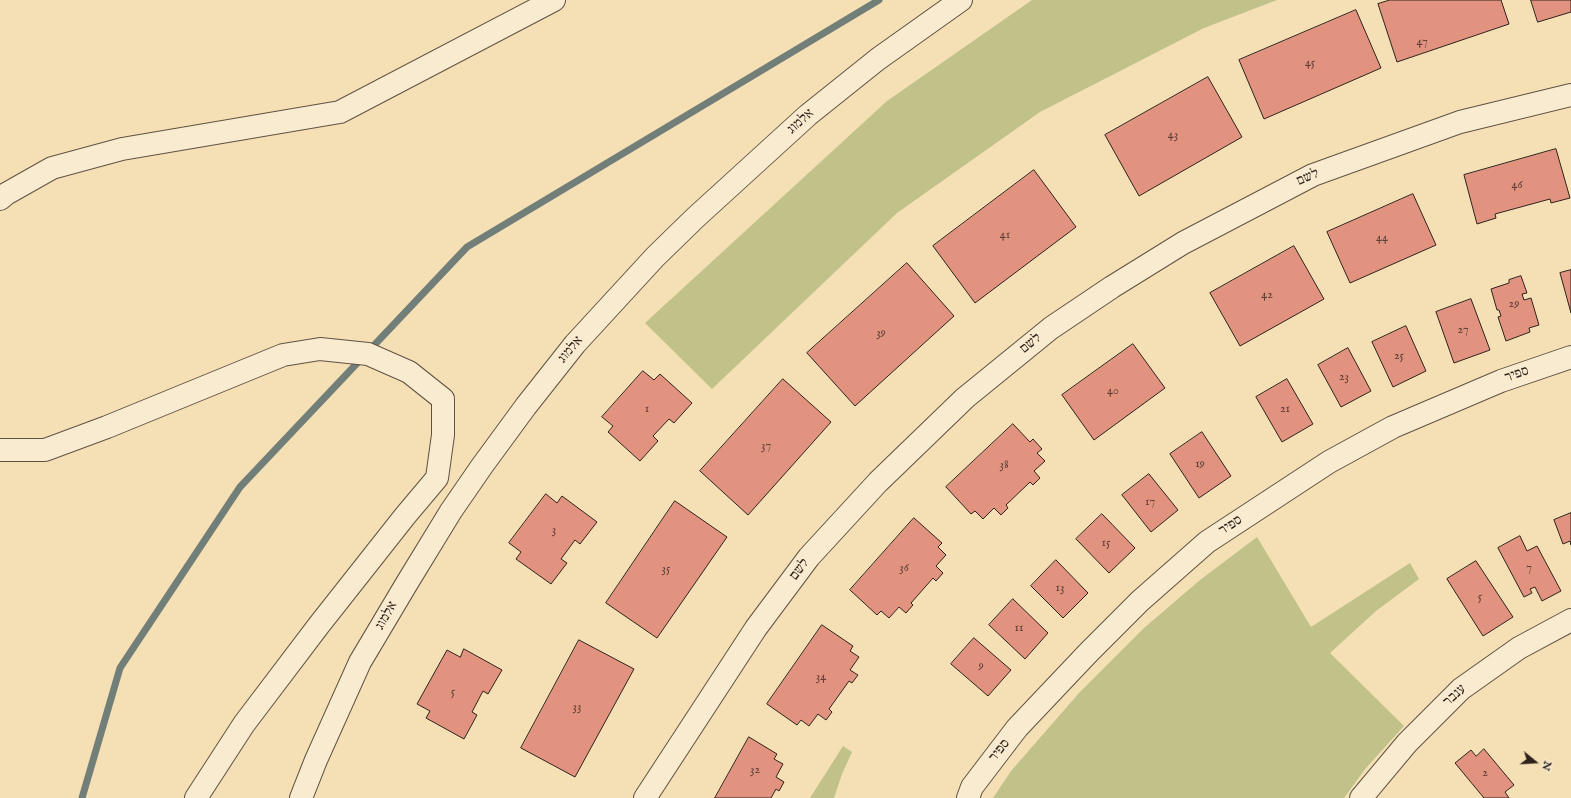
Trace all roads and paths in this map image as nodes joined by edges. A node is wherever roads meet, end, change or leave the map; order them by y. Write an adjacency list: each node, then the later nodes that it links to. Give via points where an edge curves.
1 (554, 0): 4 (street, via 340,112 122,149 52,168)
2 (961, 0): 9 (street, אלמוג, via 808,115 655,257 575,344 482,466 406,583 360,662)
3 (1571, 95): 10 (street, לשם, via 1460,122 1313,175 1183,243 1051,328 965,398 878,482 809,557 756,628)
4 (0, 199)
5 (1571, 357): 11 (street, ספיר, via 1501,381 1393,427 1329,462 1207,542 1140,601 1028,717 972,787)
6 (0, 450): 8 (street, via 45,450 283,355 320,349 368,354 409,372 443,399 443,435 437,478 324,618 249,717)
7 (1571, 620): 12 (street, ענבר, via 1519,648 1461,689 1407,743)
8 (196, 798)
9 (301, 798)
10 (645, 798)
11 (968, 798)
12 (1361, 798)

